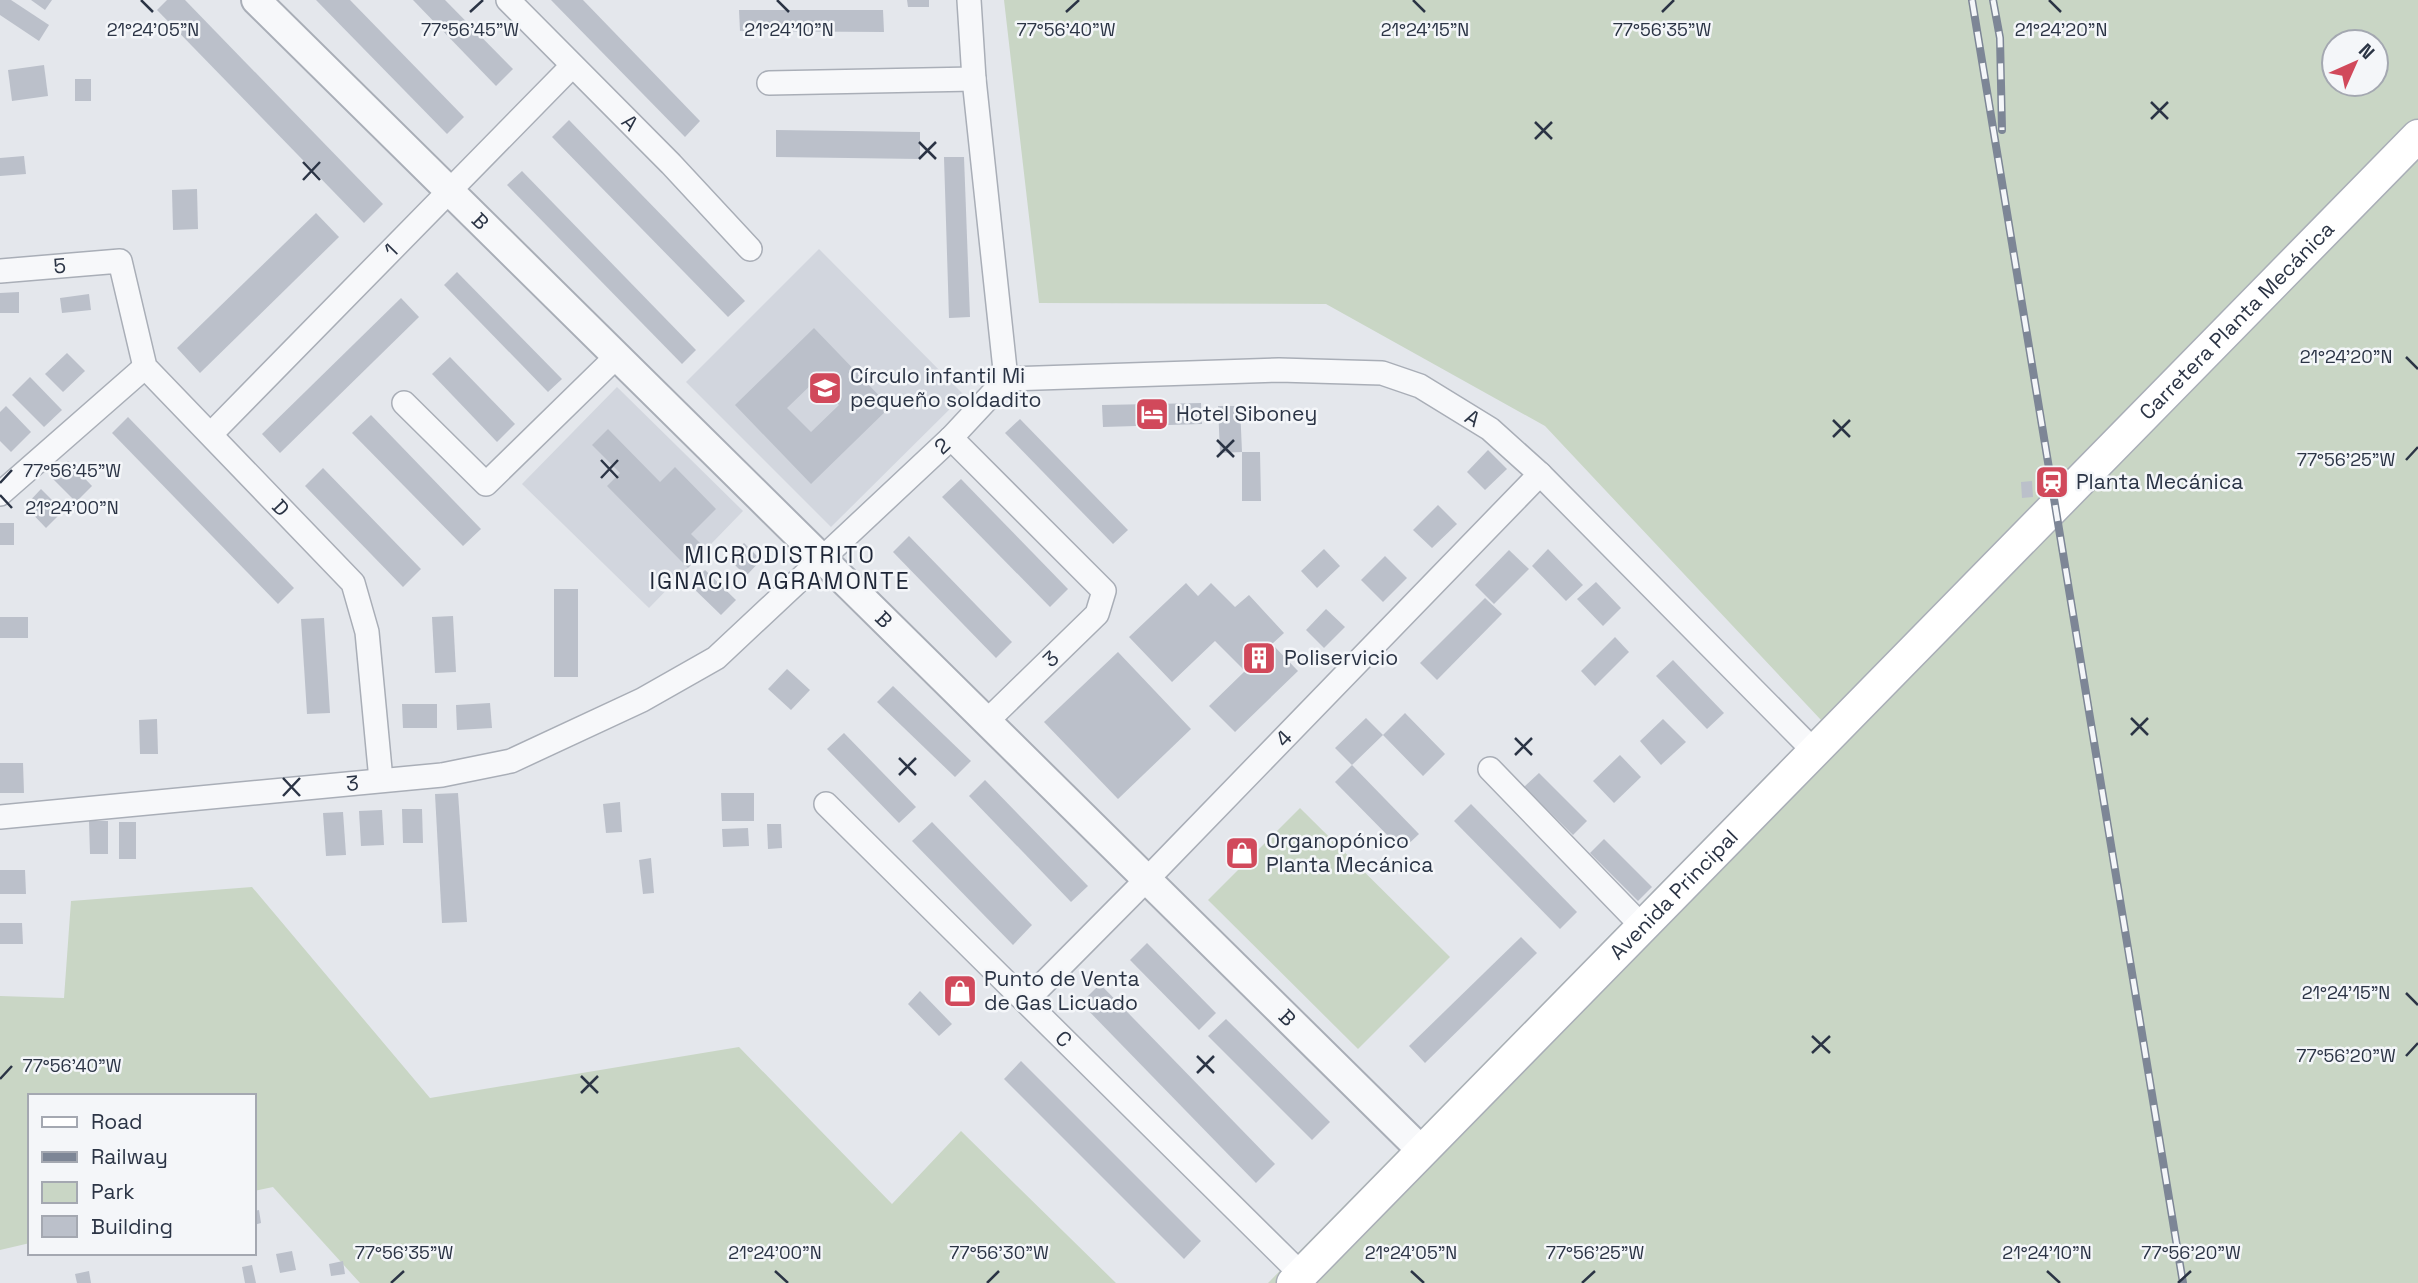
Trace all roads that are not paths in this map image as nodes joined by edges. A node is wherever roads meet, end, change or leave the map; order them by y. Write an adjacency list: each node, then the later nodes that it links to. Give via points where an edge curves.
1 (256, 0): 8 (street, B)
2 (508, 0): 4 (street, A)
3 (969, 0): 5 (street)
4 (572, 66): 8 (street, 1); 9 (street, A)
5 (974, 79): 6 (street); 13 (street)
6 (769, 83)
7 (2418, 136): 19 (main road, Carretera Planta Mecánica)
8 (448, 189): 11 (street, B); 15 (street, 1)
9 (750, 249)
10 (0, 271): 12 (street, 5, via 120,261)
11 (617, 356): 14 (street, via 486,484); 20 (street, B)
12 (145, 367): 15 (street, D); 18 (street)
13 (1006, 379): 16 (street, 2); 17 (street, A, via 1279,370 1382,373 1420,386 1490,429)
14 (404, 403)
15 (211, 434): 25 (street, D, via 353,583 368,632)
16 (951, 439): 20 (street, 2); 22 (street, 3, via 1104,591 1097,614)
17 (1541, 474): 23 (street, A); 28 (street, 4)
18 (0, 494)
19 (2054, 506): 23 (main road, Avenida Principal)
20 (823, 559): 21 (street, 2, via 716,658); 22 (street, B)
21 (684, 678): 25 (street, 3, via 511,761 442,775)
22 (987, 721): 28 (street, B)
23 (1814, 751): 29 (main road, Avenida Principal)
24 (1490, 769): 29 (street)
25 (381, 780): 27 (street, 3)
26 (827, 804): 30 (street, C)
27 (0, 817)
28 (1147, 879): 30 (street, 4); 31 (street, B)
29 (1642, 926): 31 (main road, Avenida Principal)
30 (1026, 1000): 32 (street, C)
31 (1422, 1150): 32 (main road, Avenida Principal)
32 (1297, 1279)

